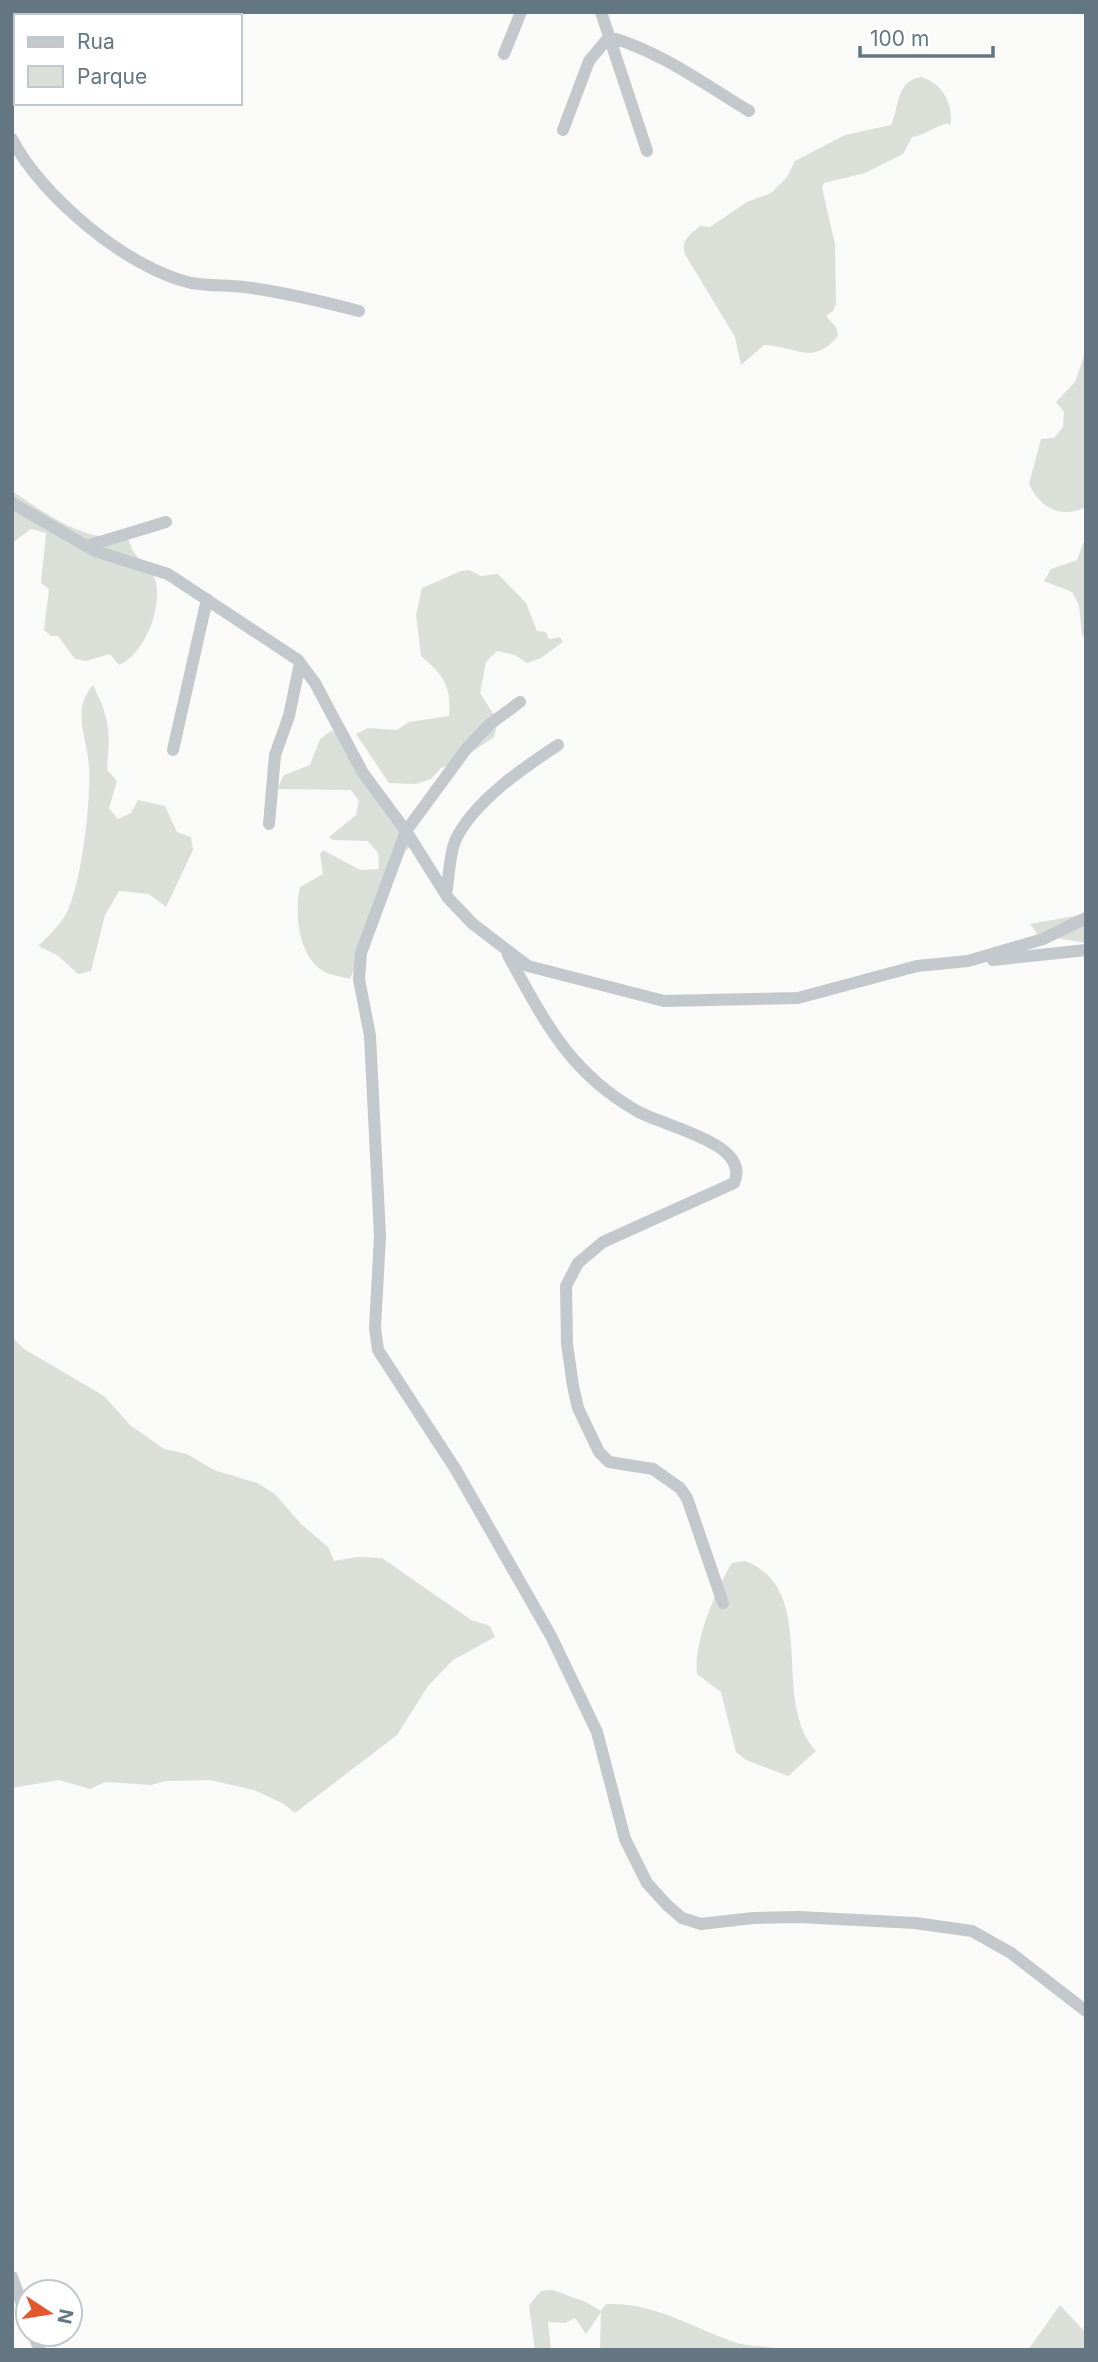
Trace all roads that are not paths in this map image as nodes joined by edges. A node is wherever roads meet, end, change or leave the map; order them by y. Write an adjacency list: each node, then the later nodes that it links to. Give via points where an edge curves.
1 (522, 12): 4 (street)
2 (601, 12): 3 (street)
3 (609, 37): 5 (street, via 668,61); 6 (street, via 589,61); 8 (street)
4 (504, 54)
5 (749, 111)
6 (563, 130)
7 (12, 139): 9 (street, via 67,207 108,243 152,269 193,283 290,294)
8 (647, 151)
9 (359, 311)
10 (12, 503): 12 (street)
11 (166, 522): 12 (street)
12 (86, 546): 13 (street, via 168,574)
13 (207, 599): 14 (street); 17 (street)
14 (300, 663): 18 (street, via 275,755); 19 (street, via 363,773)
15 (520, 702): 19 (street, via 467,748)
16 (558, 745): 20 (street, via 516,773 461,831 454,843)
17 (173, 750)
18 (269, 824)
19 (406, 831): 20 (street); 26 (street, via 358,968 370,1035 380,1236 375,1341 456,1470 568,1669 597,1732 635,1863 667,1905 682,1918 701,1924 799,1917 972,1931 1011,1952)
20 (446, 895): 23 (street, via 472,925)
21 (1086, 918): 24 (street, via 1043,939)
22 (1086, 950): 24 (street)
23 (506, 952): 24 (street, via 528,966 664,1001 690,1002 798,998 894,971); 25 (street, via 556,1039 598,1087 657,1122 720,1146 736,1161 734,1183 603,1242 578,1263 566,1286 573,1386 599,1452 609,1462 653,1469 680,1488)
24 (968, 961)
25 (723, 1602)
26 (1086, 2011)

